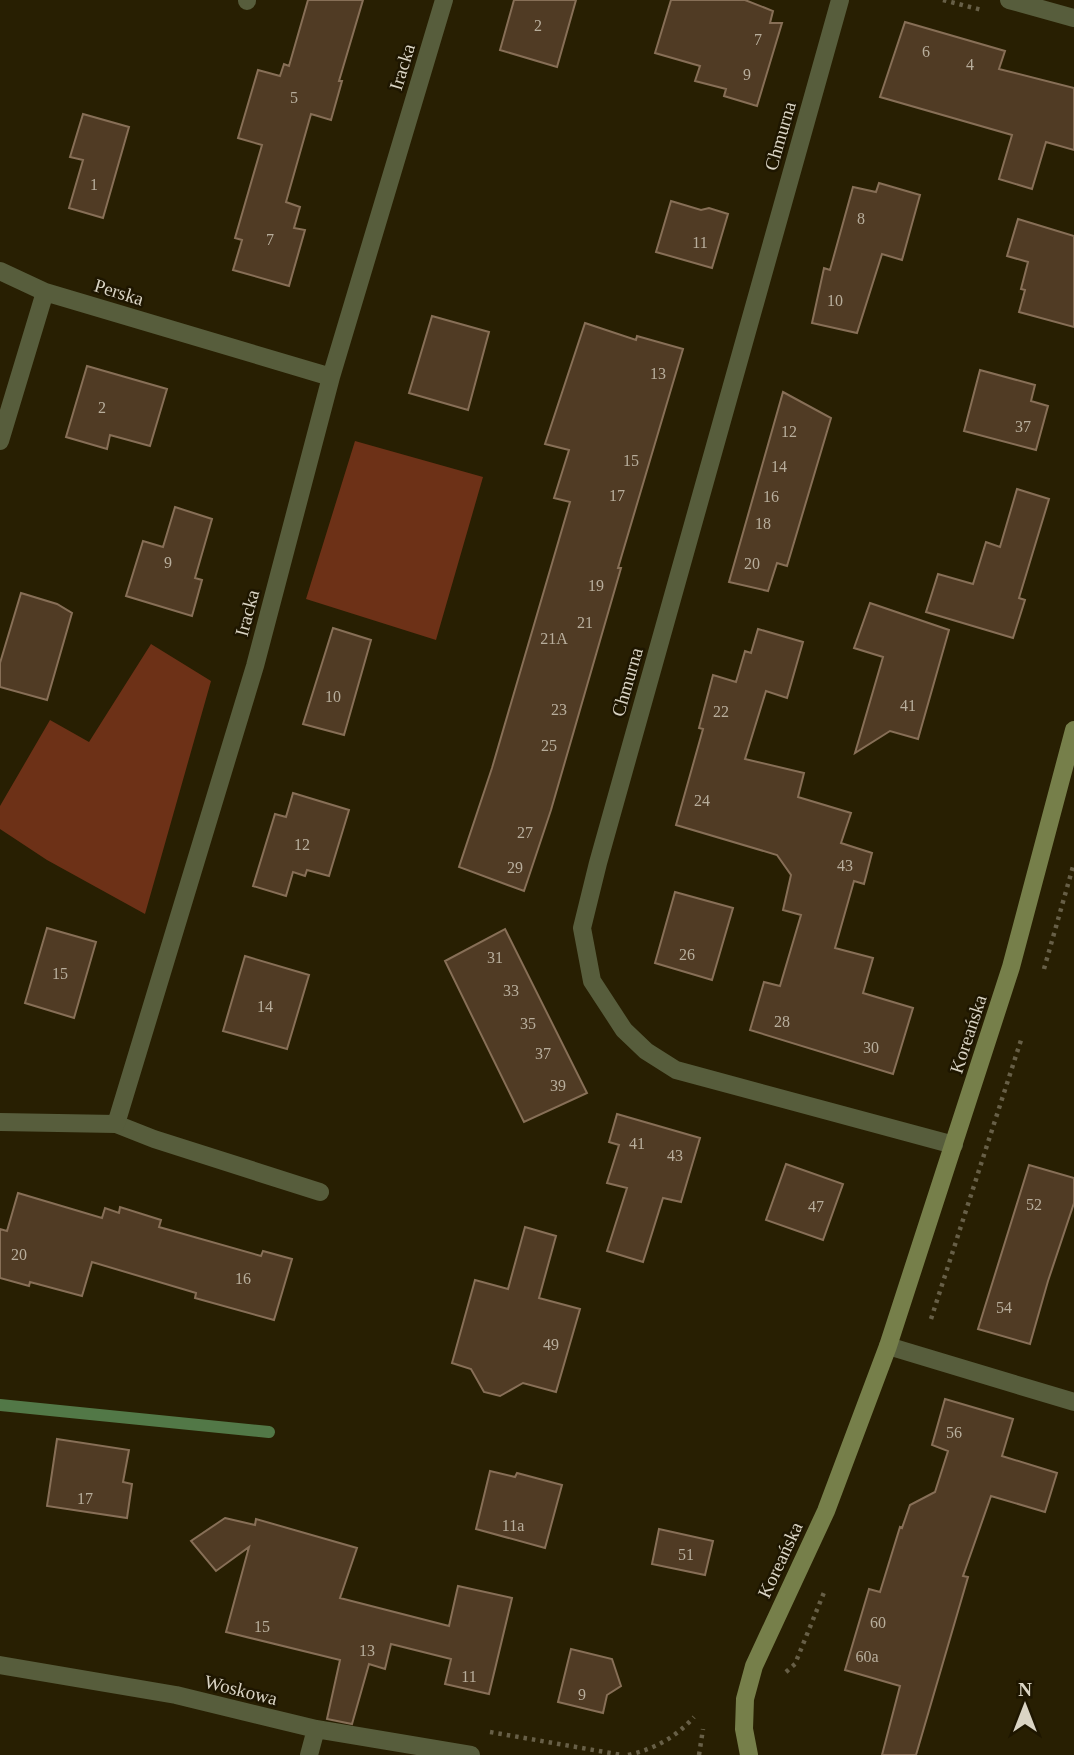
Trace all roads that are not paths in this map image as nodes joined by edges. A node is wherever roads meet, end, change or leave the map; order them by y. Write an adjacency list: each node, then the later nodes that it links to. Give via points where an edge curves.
1 (444, 0): 7 (street, Iracka)
2 (840, 0): 12 (street, Chmurna, via 582,928 592,981 624,1030 646,1051 677,1070)
3 (1009, 0): 4 (street)
4 (1074, 18)
5 (0, 271): 6 (street, Perska)
6 (45, 292): 7 (street, Perska); 8 (street)
7 (331, 377): 11 (street, Iracka, via 255,666)
8 (0, 441)
9 (1074, 730): 12 (street, Koreańska, via 1011,967)
10 (0, 1122): 11 (street)
11 (116, 1124): 13 (street)
12 (954, 1145): 14 (street, Koreańska)
13 (320, 1192)
14 (888, 1346): 15 (street); 20 (street, Koreańska, via 826,1511 754,1666 745,1699)
15 (1074, 1402)
16 (0, 1665): 17 (street, Woskowa, via 176,1695)
17 (316, 1729): 18 (street); 19 (street, Woskowa)
18 (309, 1755)
19 (471, 1755)
20 (749, 1755)

